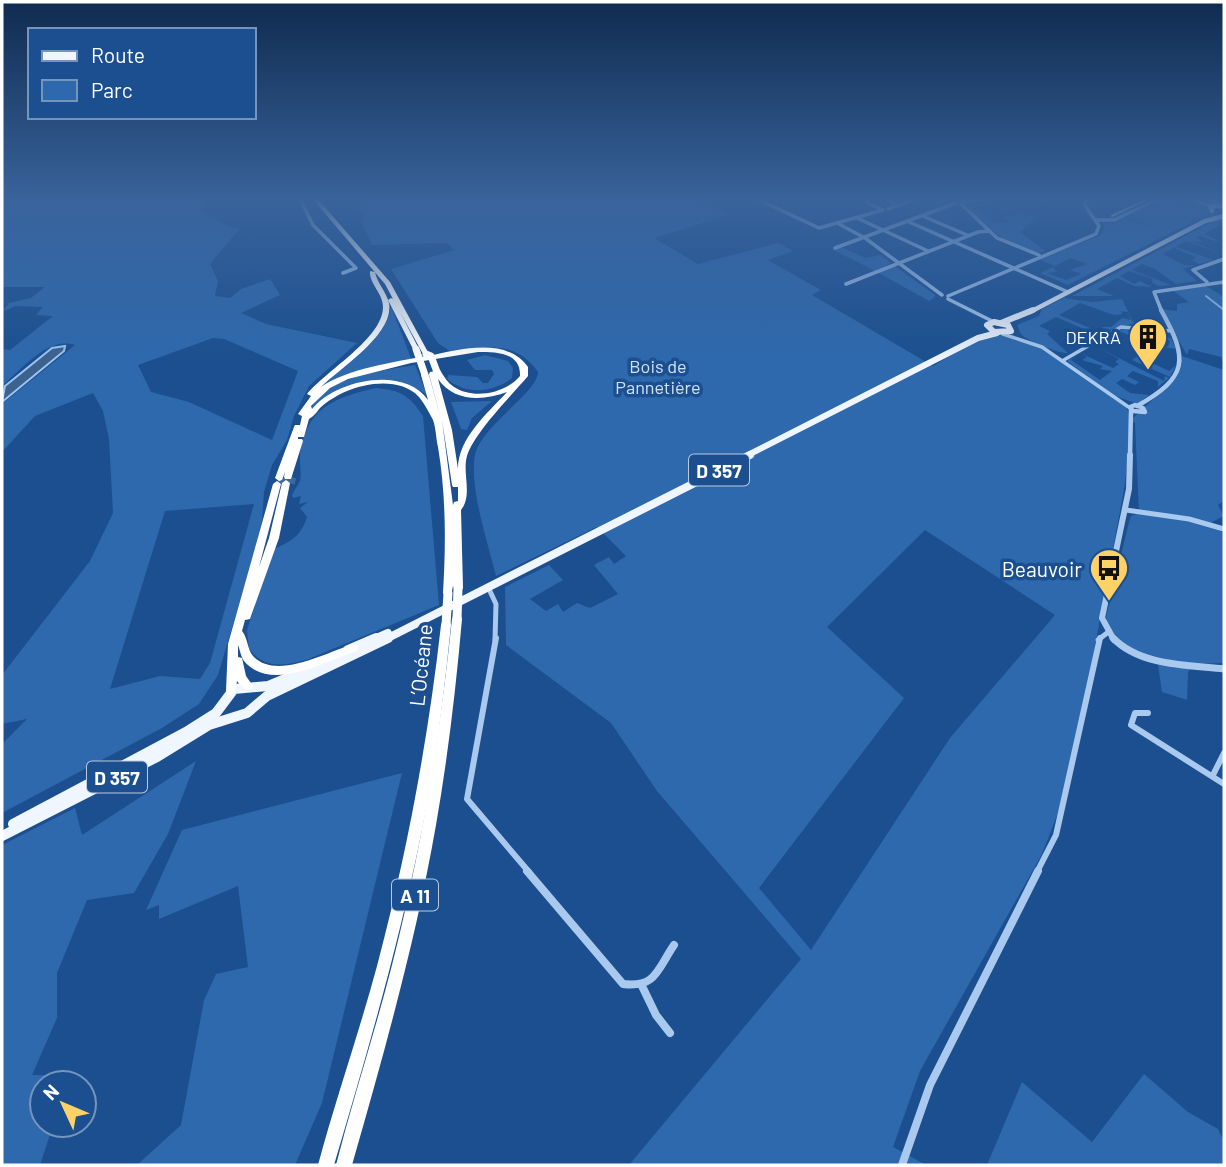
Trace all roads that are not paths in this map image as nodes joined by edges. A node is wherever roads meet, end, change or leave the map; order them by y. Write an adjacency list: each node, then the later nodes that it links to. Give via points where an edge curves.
1 (339, 251): 15 (street, via 356,268)
2 (354, 251): 14 (highway, L’Océane / A 11)
3 (361, 251): 31 (highway, L’Océane / A 11, via 385,279)
4 (881, 251): 12 (street)
5 (927, 251): 12 (street)
6 (977, 251): 13 (street)
7 (1029, 251): 10 (street)
8 (1052, 251): 10 (street)
9 (1147, 251): 19 (main road)
10 (1040, 256): 13 (street)
11 (1224, 260): 16 (street, via 1193,270)
12 (895, 262): 18 (street); 20 (street)
13 (1014, 268): 19 (street); 20 (street)
14 (372, 272): 31 (highway, L’Océane / A 11); 38 (highway, via 385,301 383,322 317,386)
15 (343, 273)
16 (1207, 282): 17 (street); 27 (street, via 1160,289 1153,295)
17 (1224, 282)
18 (846, 284)
19 (1068, 292): 22 (main road)
20 (948, 298): 21 (street)
21 (974, 313): 23 (street); 25 (street)
22 (1016, 319): 24 (main road); 26 (main road)
23 (994, 322): 24 (main road); 25 (main road)
24 (1002, 323): 26 (main road)
25 (988, 327): 28 (main road); 29 (main road, D 357)
26 (1010, 328): 28 (main road); 30 (street)
27 (1172, 331): 32 (street, via 1121,327); 35 (street, via 1182,355 1181,370)
28 (1000, 333): 29 (main road, D 357); 30 (street)
29 (978, 338): 47 (main road, D 357)
30 (1027, 340): 32 (street)
31 (422, 350): 33 (highway, L’Océane / A 11, bridge); 33 (highway, L’Océane / A 11, bridge)
32 (1062, 361): 34 (street)
33 (432, 373): 39 (highway, L’Océane / A 11); 41 (highway, via 450,389 475,396 507,390 523,372 513,357 487,351 353,377 313,401); 44 (highway, L’Océane / A 11, via 450,442)
34 (1113, 397): 36 (street)
35 (1148, 401): 36 (street); 37 (street)
36 (1133, 407): 37 (street); 40 (street)
37 (1143, 411): 40 (street)
38 (302, 414): 42 (highway); 44 (highway, via 324,388 356,374 478,350 513,356 524,367 524,376 469,441)
39 (438, 420): 41 (highway, via 413,389 372,383 324,400); 49 (highway, L’Océane / A 11, bridge, via 448,509)
40 (1131, 420): 45 (street)
41 (301, 435): 42 (highway)
42 (293, 449): 43 (highway)
43 (277, 503): 51 (highway, via 274,538); 55 (highway, via 233,644)
44 (458, 508): 49 (highway, L’Océane / A 11, bridge, via 458,588)
45 (1126, 510): 46 (street); 50 (street, via 1102,618)
46 (1224, 529)
47 (488, 587): 48 (main road, D 357); 66 (street, via 496,604 497,630 467,799 623,984)
48 (455, 604): 52 (main road, D 357); 56 (main road, D 357)
49 (451, 622): 68 (highway, L’Océane / A 11, via 413,841 381,975); 69 (highway, L’Océane / A 11, via 443,743 423,857)
50 (1107, 633): 53 (street, via 1150,659); 70 (street, via 1098,639 1056,835 930,1085)
51 (240, 635): 52 (highway, via 247,657 267,670 301,667); 54 (highway, via 241,678)
52 (353, 648): 54 (main road, D 357, via 283,681)
53 (1224, 669)
54 (252, 687): 55 (main road); 56 (main road)
55 (231, 691): 57 (main road)
56 (259, 701): 59 (main road, via 247,713)
57 (222, 704): 59 (main road); 63 (main road, D 357, via 186,732)
58 (1148, 713): 61 (street, via 1135,713 1131,725)
59 (231, 716): 64 (main road, D 357)
60 (1224, 753): 61 (street)
61 (1213, 775): 62 (street)
62 (1224, 784)
63 (2, 830)
64 (2, 836)
65 (674, 945): 66 (street)
66 (642, 986): 67 (street)
67 (670, 1033)
68 (326, 1165)
69 (344, 1165)
70 (902, 1165)

